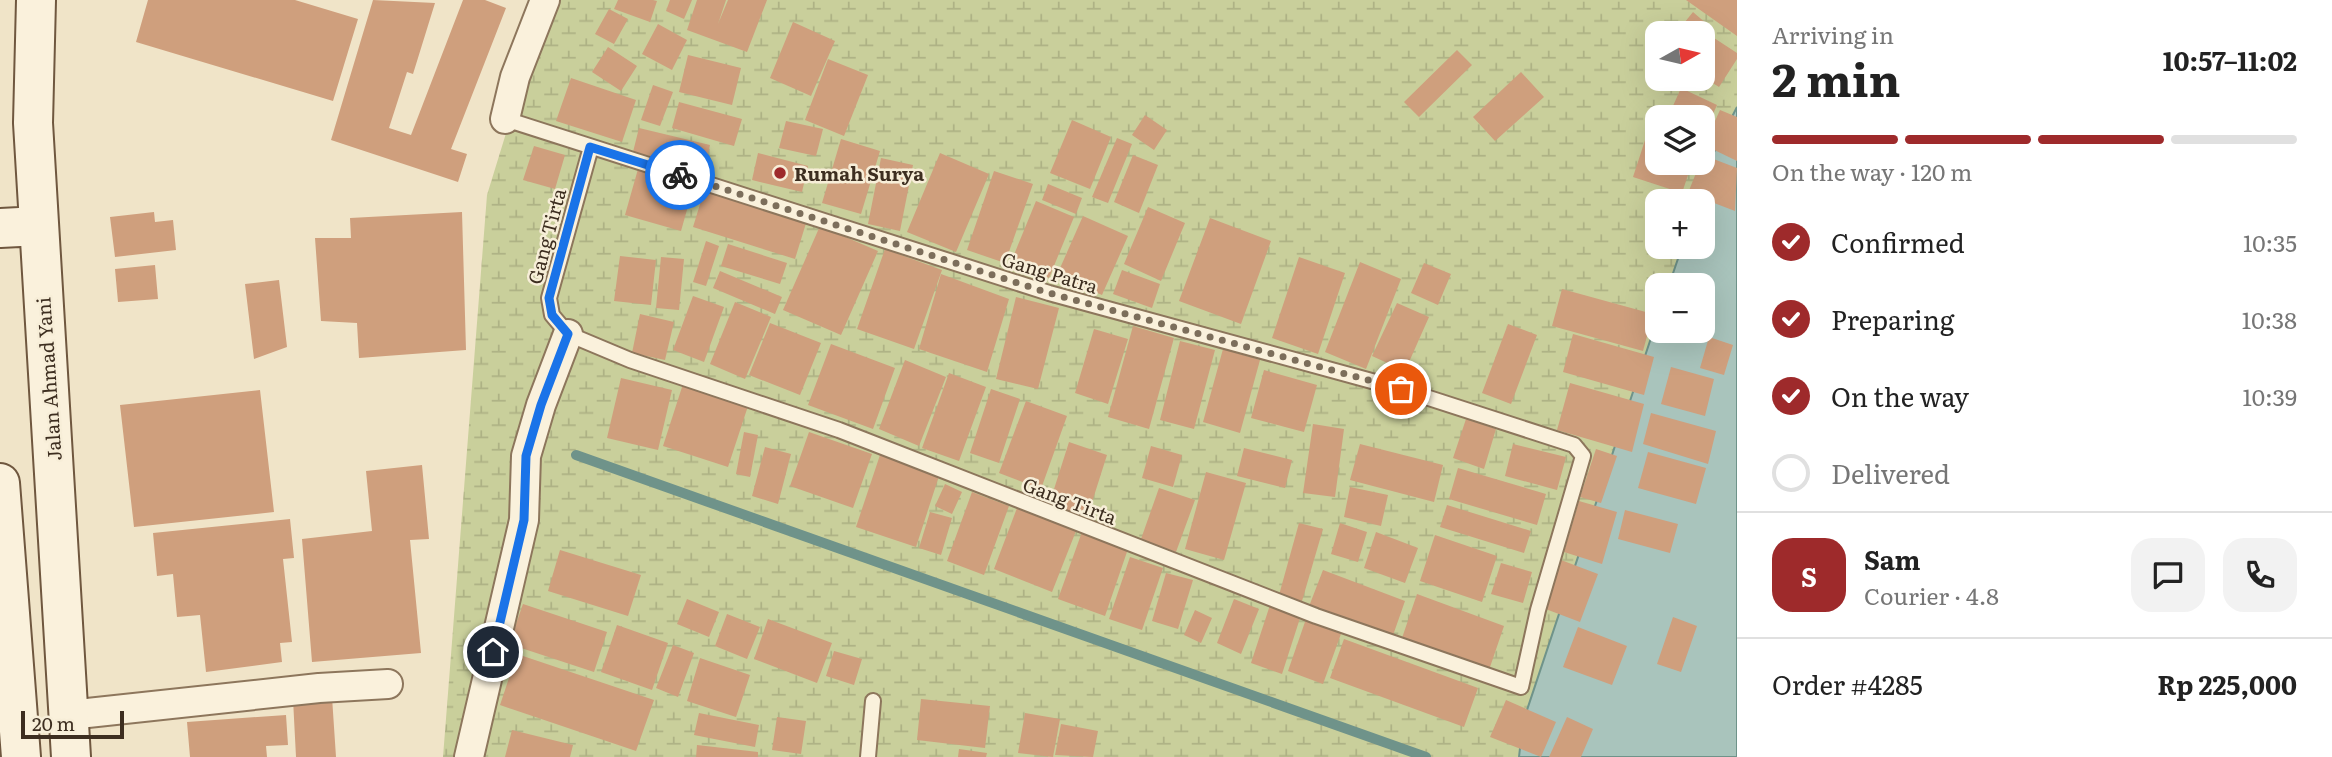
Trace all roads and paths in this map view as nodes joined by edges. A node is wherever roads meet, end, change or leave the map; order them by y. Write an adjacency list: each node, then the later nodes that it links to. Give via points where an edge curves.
1 (36, 0): 5 (main road, Jalan Ahmad Yani, via 33,123)
2 (545, 0): 3 (street, via 515,77)
3 (505, 119): 4 (lane, Gang Patra)
4 (590, 147): 7 (lane, Gang Tirta, via 549,298 552,315); 8 (lane, Gang Patra, via 1049,293 1401,389 1574,445)
5 (38, 226): 6 (main road); 12 (main road, Jalan Ahmad Yani)
6 (0, 228)
7 (568, 334): 8 (lane, Gang Tirta, via 630,360 839,430 1316,616 1521,687 1538,610); 15 (street, via 526,456 524,520)
8 (1583, 456)
9 (0, 483): 13 (main road)
10 (388, 684): 12 (street)
11 (873, 701): 16 (lane)
12 (69, 715): 14 (main road, Jalan Ahmad Yani)
13 (21, 757)
14 (71, 757)
15 (469, 757)
16 (868, 757)

